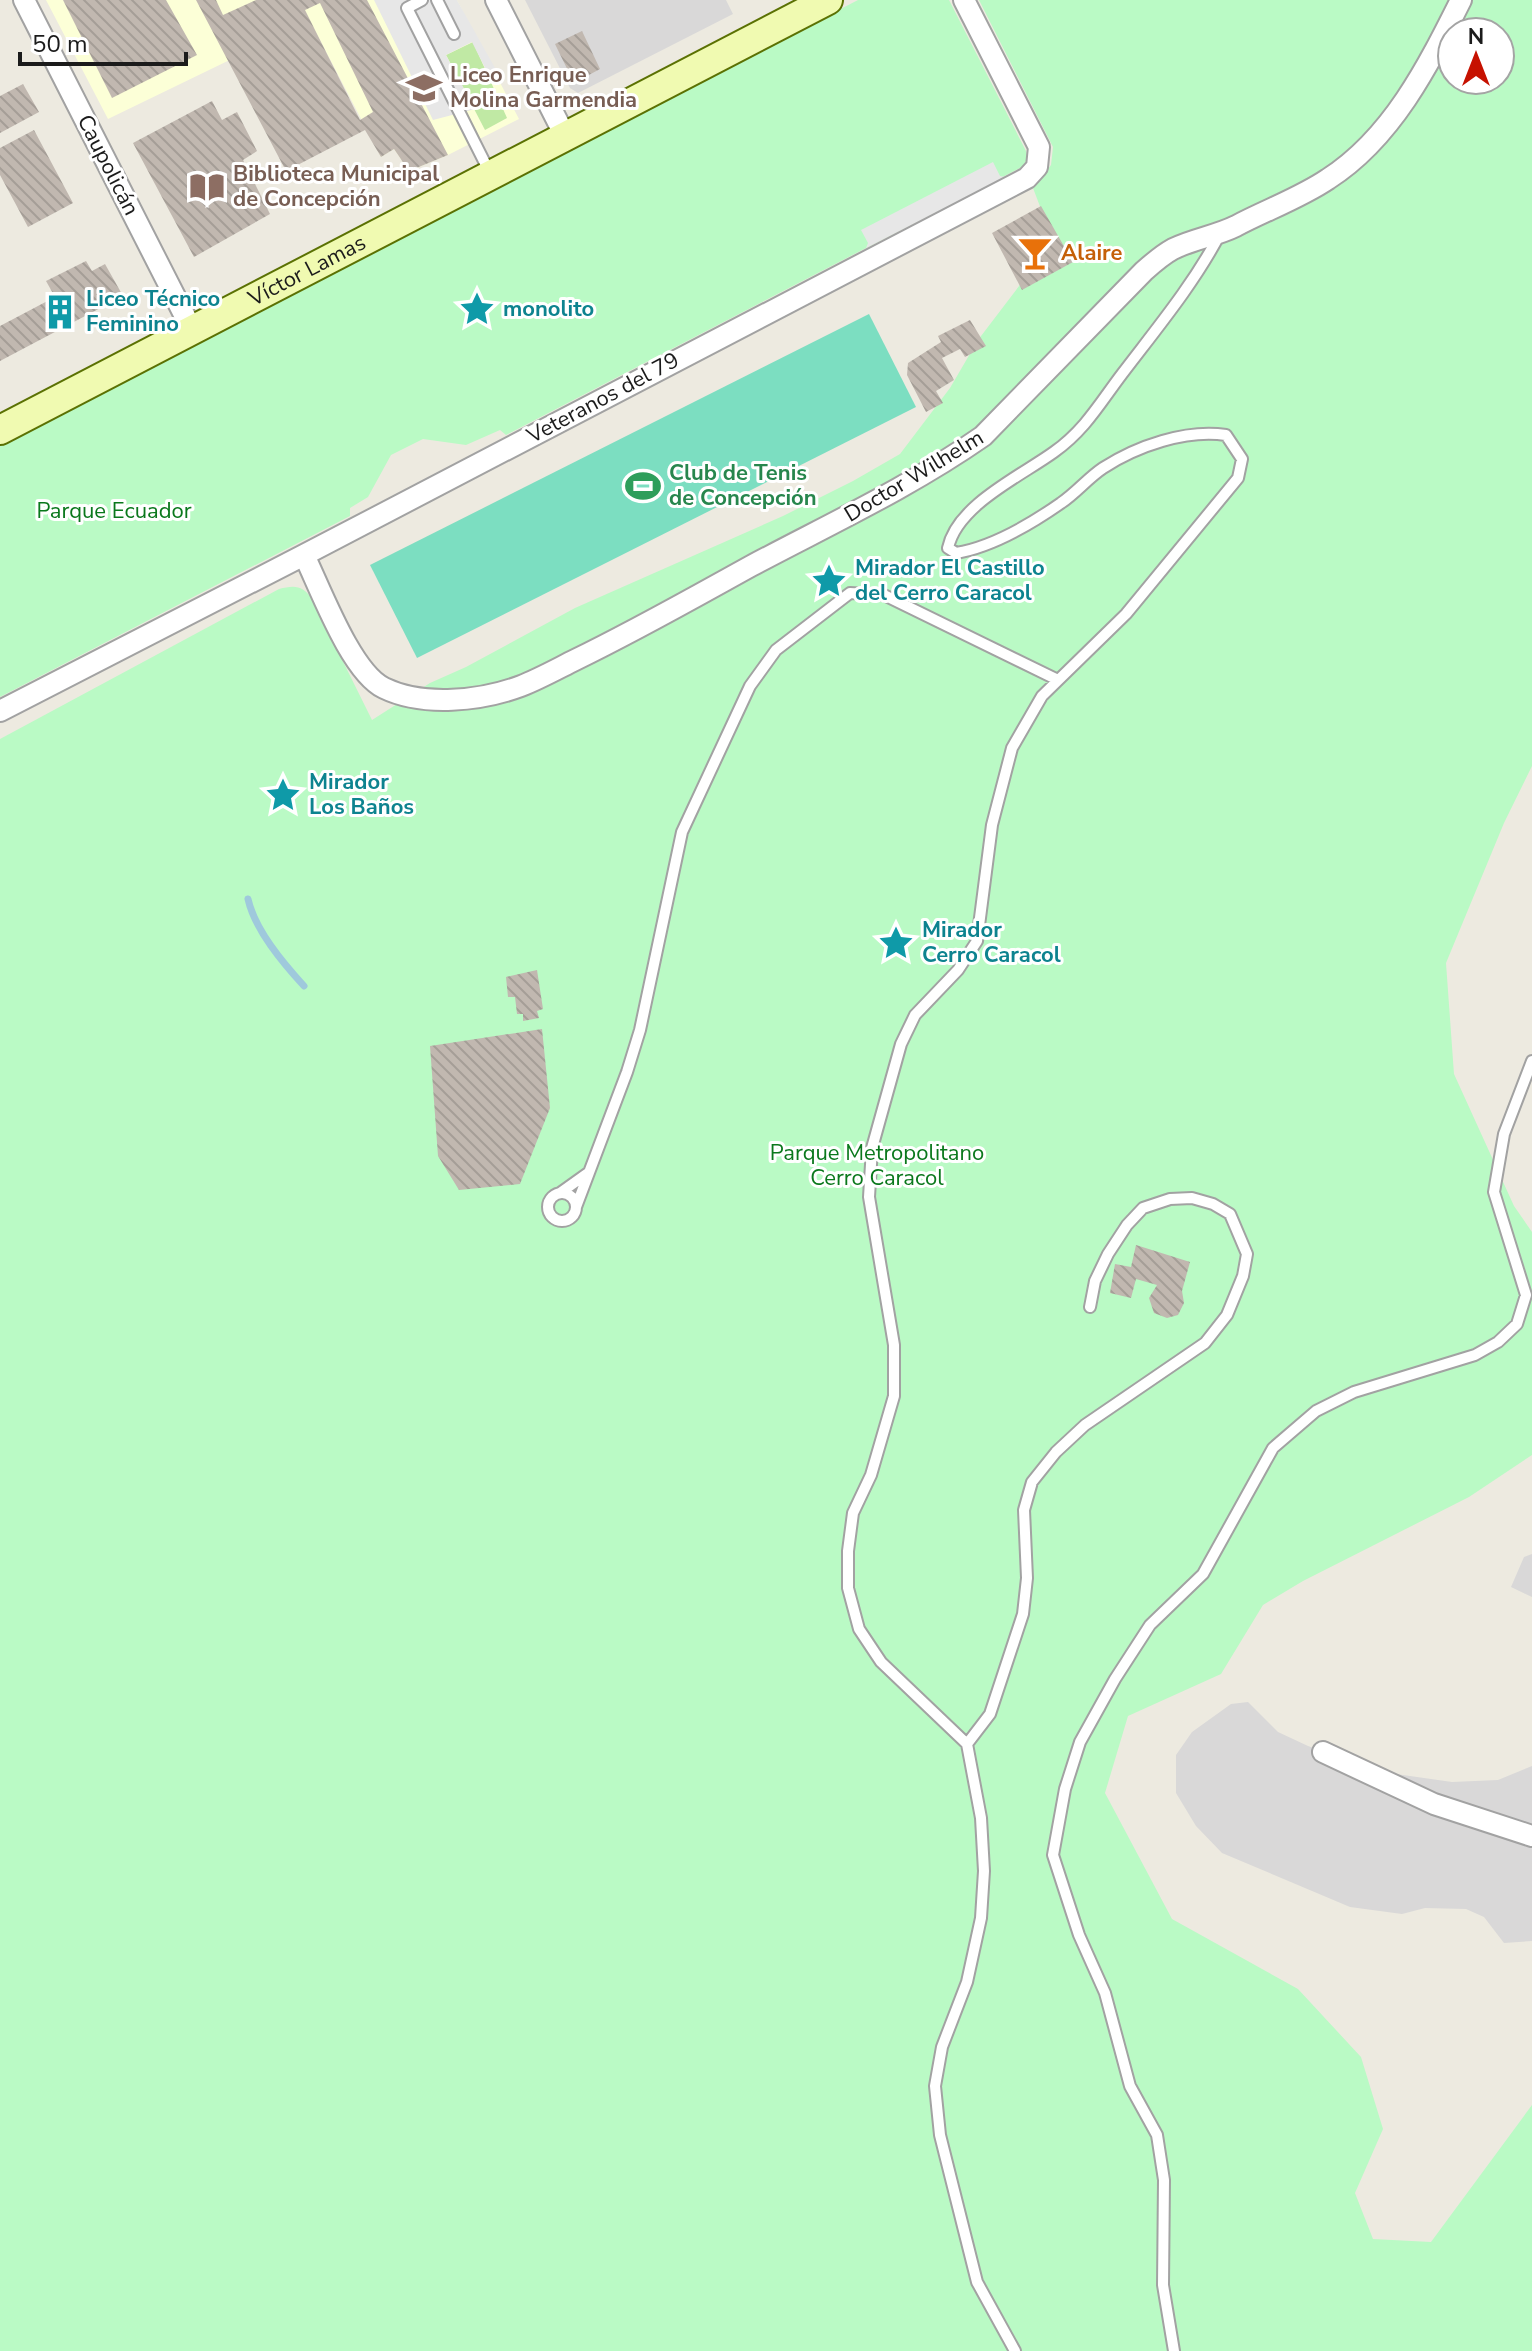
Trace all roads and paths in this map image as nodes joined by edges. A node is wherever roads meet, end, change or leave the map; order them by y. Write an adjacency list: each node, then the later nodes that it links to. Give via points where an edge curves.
1 (24, 0): 12 (street, Caupolicán)
2 (422, 0): 10 (lane, via 407,8)
3 (437, 0): 8 (lane)
4 (496, 0): 9 (street)
5 (828, 0): 9 (main road, Víctor Lamas)
6 (964, 0): 14 (street, Veteranos del 79, via 1039,147 1037,167 1027,178)
7 (1461, 0): 11 (street, Doctor Wilhelm, via 1408,96 1364,150 1328,179)
8 (454, 34)
9 (565, 136): 10 (main road, Víctor Lamas)
10 (490, 174): 12 (main road, Víctor Lamas)
11 (1220, 234): 14 (street, Doctor Wilhelm, via 1175,248 1144,271 983,436 952,457 862,510 521,686 451,699 410,696 376,683 354,657); 15 (lane, via 1201,269 1092,418 1056,450 1001,486 950,537 948,548 956,553 972,550 1061,503 1103,468 1170,439 1205,432 1226,435 1236,447 1242,459 1238,478 1126,614)
12 (192, 330): 13 (main road, Víctor Lamas)
13 (0, 430)
14 (304, 555): 16 (street, Veteranos del 79)
15 (1058, 680): 18 (lane, via 884,595 850,593 776,650 750,686 682,832 640,1030); 22 (lane, via 1042,696 1012,748 992,825 977,941 958,970 915,1015 901,1044 872,1148 869,1197 894,1345 894,1396 871,1475 853,1513 848,1588 859,1629 881,1662)
16 (0, 711)
17 (1532, 1061): 26 (lane, via 1504,1134 1494,1192 1526,1295 1517,1324 1475,1355 1354,1392 1316,1411 1273,1448 1203,1574 1150,1625 1115,1679 1080,1742 1065,1789 1053,1855 1105,1993 1130,2086 1157,2135 1164,2180 1163,2285)
18 (590, 1172): 19 (lane); 20 (lane)
19 (560, 1193): 20 (lane, via 569,1195); 20 (lane, via 548,1207 555,1219 571,1217)
20 (576, 1207)
21 (1090, 1307): 22 (lane, via 1108,1254 1143,1208 1192,1198 1230,1214 1247,1254 1227,1315 1205,1343 1085,1425 1032,1482 1024,1510 1023,1614 990,1714)
22 (967, 1744): 25 (lane, via 981,1818 981,1918 935,2086 940,2135 977,2282)
23 (1323, 1752): 24 (street, via 1434,1804)
24 (1532, 1836)
25 (1015, 2351)
26 (1174, 2351)

